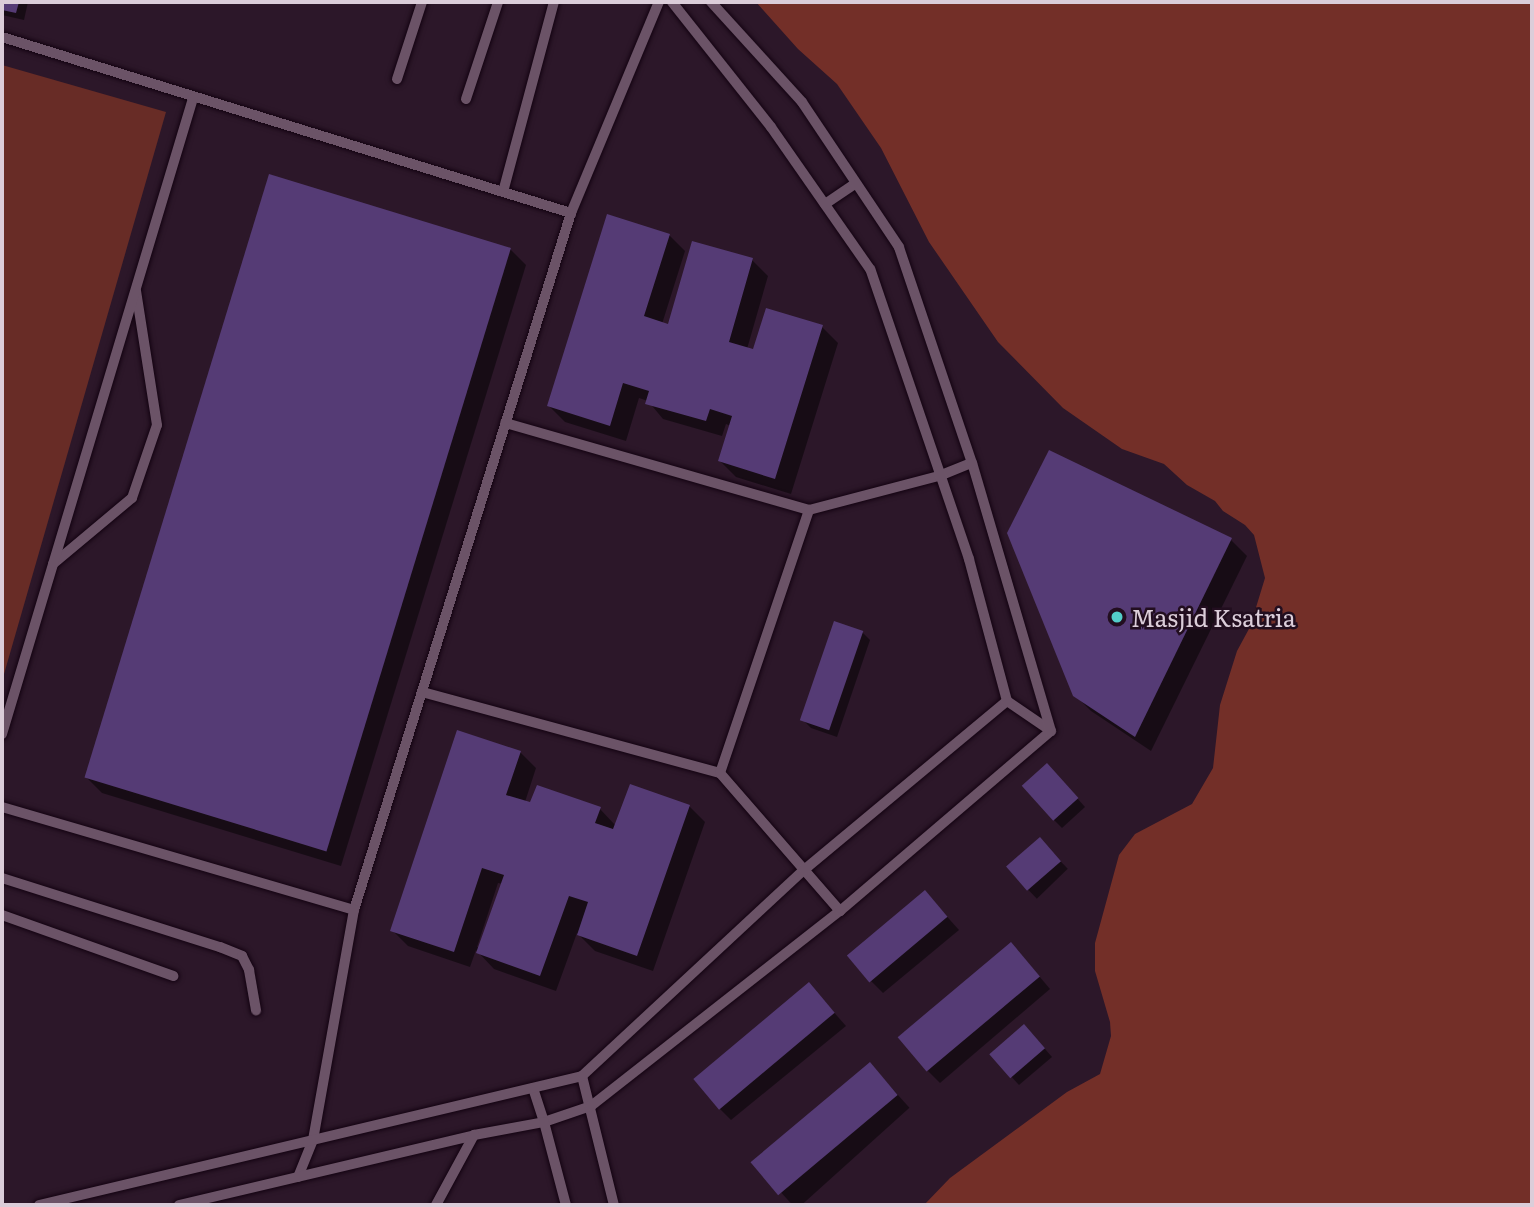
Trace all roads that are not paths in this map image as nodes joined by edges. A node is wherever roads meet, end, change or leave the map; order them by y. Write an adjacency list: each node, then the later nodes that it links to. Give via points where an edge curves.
1 (422, 2): 8 (lane)
2 (498, 2): 10 (lane)
3 (554, 2): 12 (lane)
4 (659, 2): 14 (lane)
5 (672, 2): 13 (lane)
6 (711, 2): 11 (lane, via 802,102)
7 (2, 37): 9 (lane)
8 (397, 79)
9 (192, 98): 12 (lane); 15 (lane)
10 (466, 99)
11 (856, 183): 13 (lane); 17 (lane, via 899,247)
12 (503, 192): 14 (lane)
13 (825, 204): 18 (lane, via 870,269)
14 (570, 213): 16 (lane)
15 (136, 288): 20 (lane); 20 (lane, via 157,425 132,498)
16 (505, 424): 19 (lane); 21 (lane)
17 (972, 463): 18 (lane); 23 (lane)
18 (939, 476): 19 (lane); 22 (lane, via 969,559)
19 (809, 510): 25 (lane)
20 (53, 564): 24 (lane)
21 (422, 692): 25 (lane); 29 (lane)
22 (1007, 701): 23 (lane); 27 (lane)
23 (1051, 731): 30 (lane)
24 (2, 734)
25 (720, 773): 27 (lane)
26 (2, 807): 29 (lane)
27 (804, 870): 30 (lane); 34 (lane)
28 (2, 878): 33 (lane, via 242,956)
29 (354, 910): 39 (lane)
30 (840, 911): 36 (lane)
31 (2, 915): 32 (lane)
32 (173, 976)
33 (256, 1010)
34 (582, 1076): 35 (lane); 36 (lane)
35 (533, 1088): 37 (lane); 39 (lane)
36 (592, 1106): 37 (lane); 45 (lane)
37 (544, 1122): 38 (lane); 44 (lane)
38 (474, 1135): 40 (lane); 43 (lane)
39 (313, 1140): 40 (lane); 41 (lane)
40 (298, 1177): 42 (lane)
41 (39, 1205)
42 (179, 1205)
43 (436, 1205)
44 (566, 1205)
45 (614, 1205)

